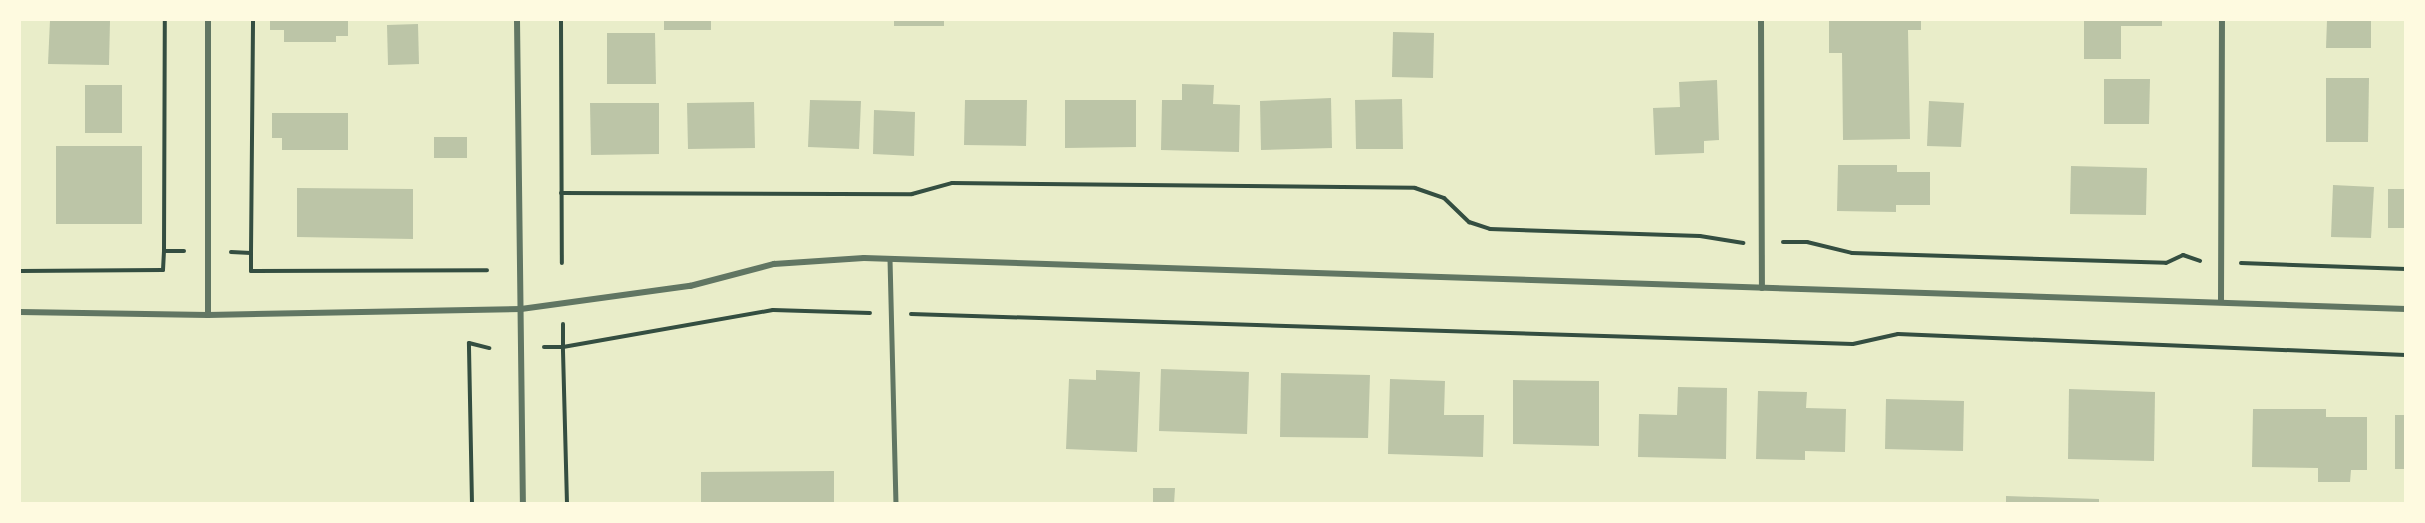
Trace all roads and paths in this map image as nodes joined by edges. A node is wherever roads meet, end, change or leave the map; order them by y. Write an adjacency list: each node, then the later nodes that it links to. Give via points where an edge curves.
1 (165, 20): 10 (path)
2 (208, 20): 26 (street)
3 (253, 20): 13 (path)
4 (517, 20): 22 (street)
5 (561, 20): 8 (path)
6 (1761, 20): 9 (street)
7 (2222, 20): 15 (street)
8 (561, 193): 9 (path, via 912,194 952,183 1415,188 1444,198 1469,222 1490,229 1700,236); 16 (path)
9 (1762, 243): 15 (path, via 1807,242 1852,253 2166,263 2183,255); 20 (street)
10 (164, 251): 11 (path); 19 (path, via 163,270)
11 (184, 251)
12 (231, 252): 13 (path)
13 (251, 253): 18 (path, via 251,271)
14 (890, 259): 20 (street); 22 (street, via 774,264 690,286); 25 (lane)
15 (2221, 262): 17 (path); 21 (street)
16 (562, 263)
17 (2406, 268)
18 (487, 270)
19 (20, 271)
20 (1762, 288): 21 (street)
21 (2221, 302): 23 (street)
22 (521, 309): 26 (street); 33 (street)
23 (2406, 309)
24 (20, 312): 26 (street)
25 (892, 314): 29 (path, via 773,310); 31 (path, via 1852,344 1898,334); 35 (lane)
26 (208, 315)
27 (563, 318): 29 (path)
28 (544, 347): 29 (path)
29 (563, 347): 34 (path)
30 (489, 348): 32 (path, via 469,343)
31 (2406, 355)
32 (472, 504)
33 (523, 504)
34 (567, 504)
35 (896, 504)

